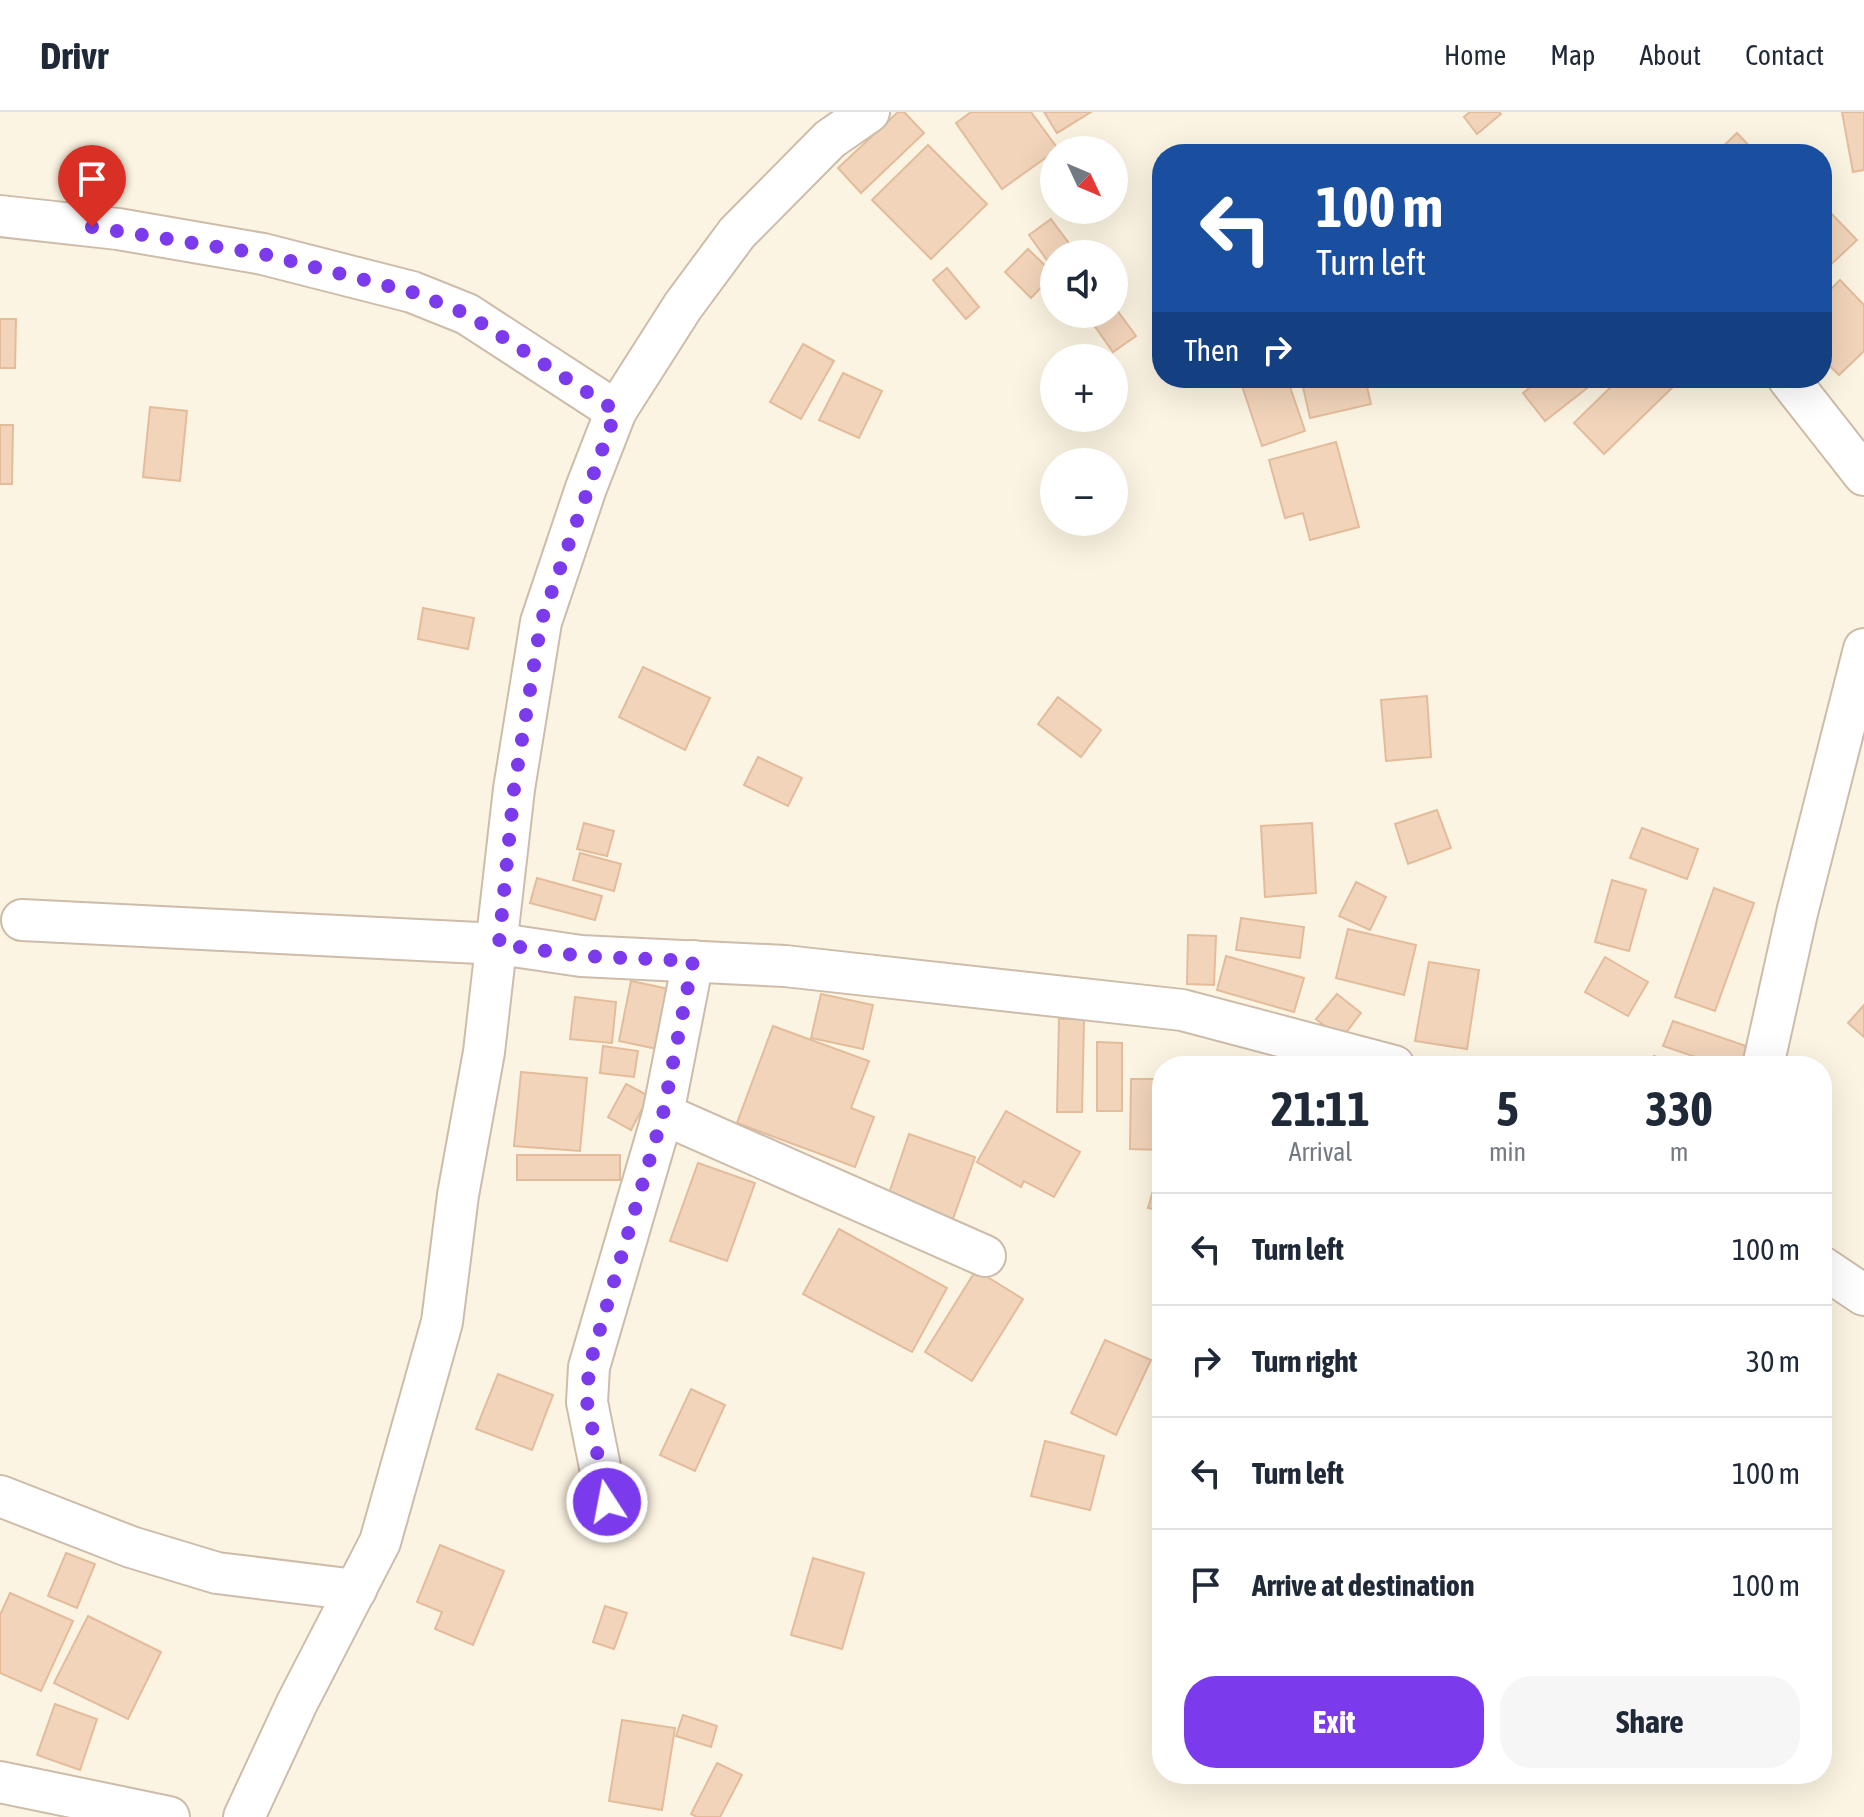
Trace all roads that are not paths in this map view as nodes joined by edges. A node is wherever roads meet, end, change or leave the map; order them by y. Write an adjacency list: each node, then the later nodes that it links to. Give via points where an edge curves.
1 (869, 112): 4 (street, via 830,139 737,233)
2 (0, 216): 4 (street, via 118,229 263,254 412,292 467,314)
3 (1796, 388): 5 (street)
4 (616, 411): 8 (street, via 541,622 514,789)
5 (1864, 475)
6 (1864, 649): 11 (street)
7 (22, 920): 8 (street)
8 (499, 944): 9 (street, via 581,956); 18 (street, via 442,1322 380,1542)
9 (693, 961): 10 (street, via 785,966 1182,1010); 12 (street)
10 (1356, 1056)
11 (1765, 1056)
12 (663, 1114): 13 (street); 17 (street, via 589,1367 587,1402)
13 (985, 1256)
14 (1832, 1274): 15 (street)
15 (1864, 1295)
16 (0, 1496): 18 (street, via 131,1547 217,1573)
17 (607, 1502)
18 (356, 1590): 21 (street)
19 (0, 1782): 20 (street)
20 (169, 1817)
21 (244, 1817)

